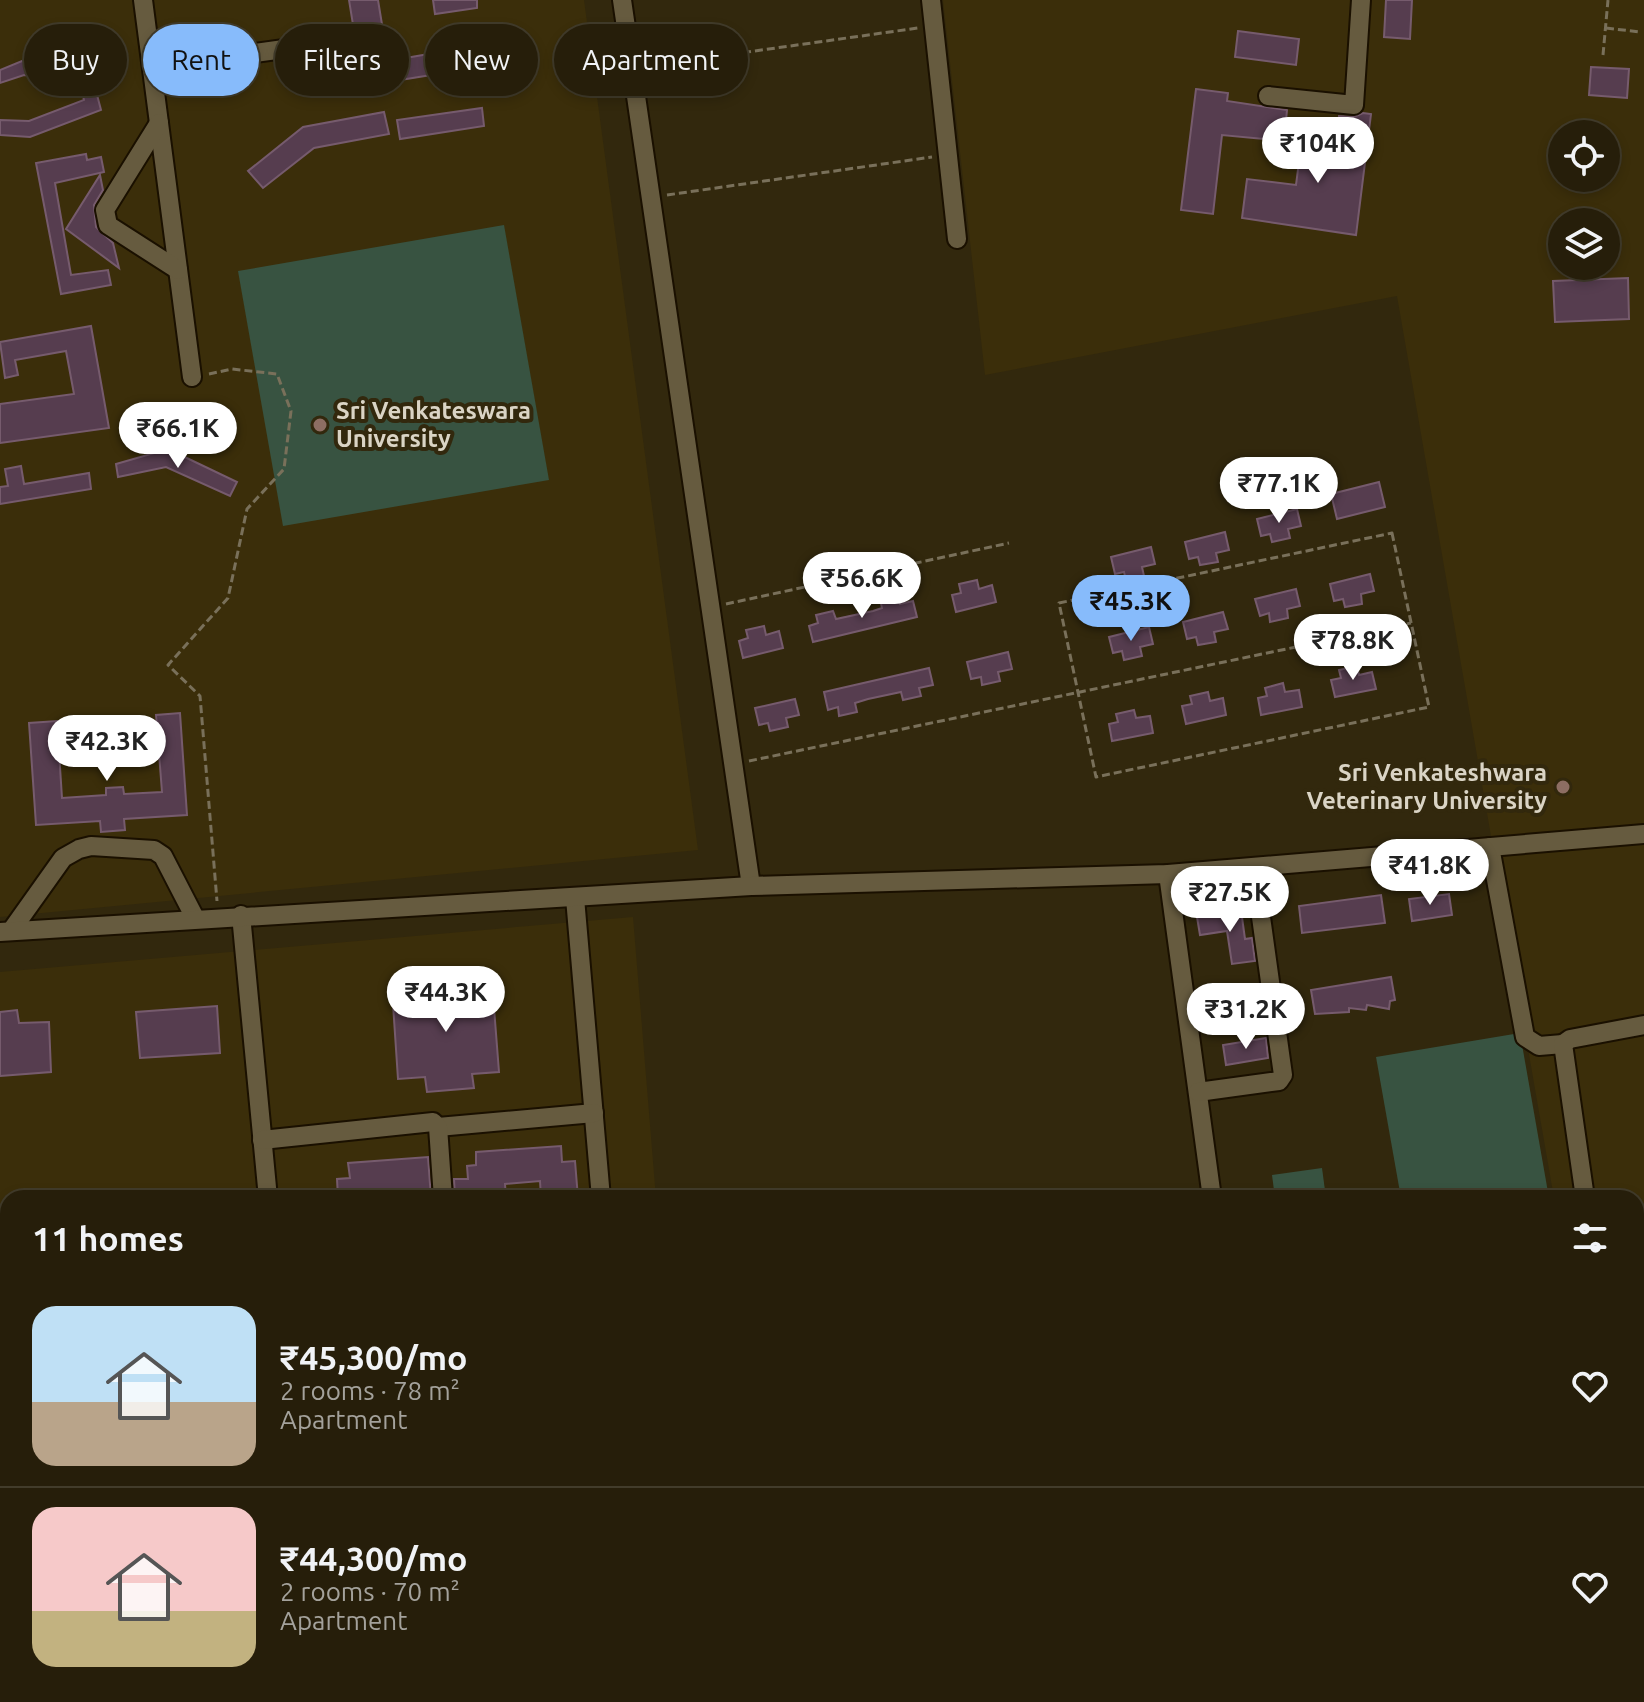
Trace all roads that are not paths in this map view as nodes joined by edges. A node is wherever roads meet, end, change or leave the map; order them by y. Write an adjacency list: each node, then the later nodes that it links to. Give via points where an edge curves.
1 (143, 0): 5 (street)
2 (622, 0): 16 (street)
3 (931, 0): 9 (street)
4 (1361, 0): 7 (street, via 1354,105)
5 (146, 24)
6 (156, 96): 8 (street)
7 (1268, 96)
8 (159, 123): 10 (street); 10 (street, via 105,210 108,225)
9 (957, 239)
10 (178, 270): 11 (street)
11 (192, 377)
12 (1644, 834): 13 (street)
13 (1490, 847): 14 (street); 22 (street, via 1525,1037 1539,1046)
14 (1168, 874): 16 (street); 23 (street)
15 (1256, 881): 23 (street, via 1283,1075 1279,1081)
16 (751, 886): 17 (street)
17 (575, 898): 18 (street); 24 (street)
18 (241, 915): 19 (street); 26 (street)
19 (195, 918): 20 (street); 20 (street, via 163,856 154,850 91,846 63,858)
20 (6, 931)
21 (1644, 1025): 22 (street)
22 (1563, 1044): 31 (street)
23 (1198, 1092): 30 (street)
24 (594, 1113): 25 (street); 29 (street)
25 (438, 1127): 26 (street, via 433,1122); 28 (street)
26 (262, 1140): 27 (street)
27 (267, 1190)
28 (442, 1190)
29 (600, 1190)
30 (1211, 1190)
31 (1584, 1190)

